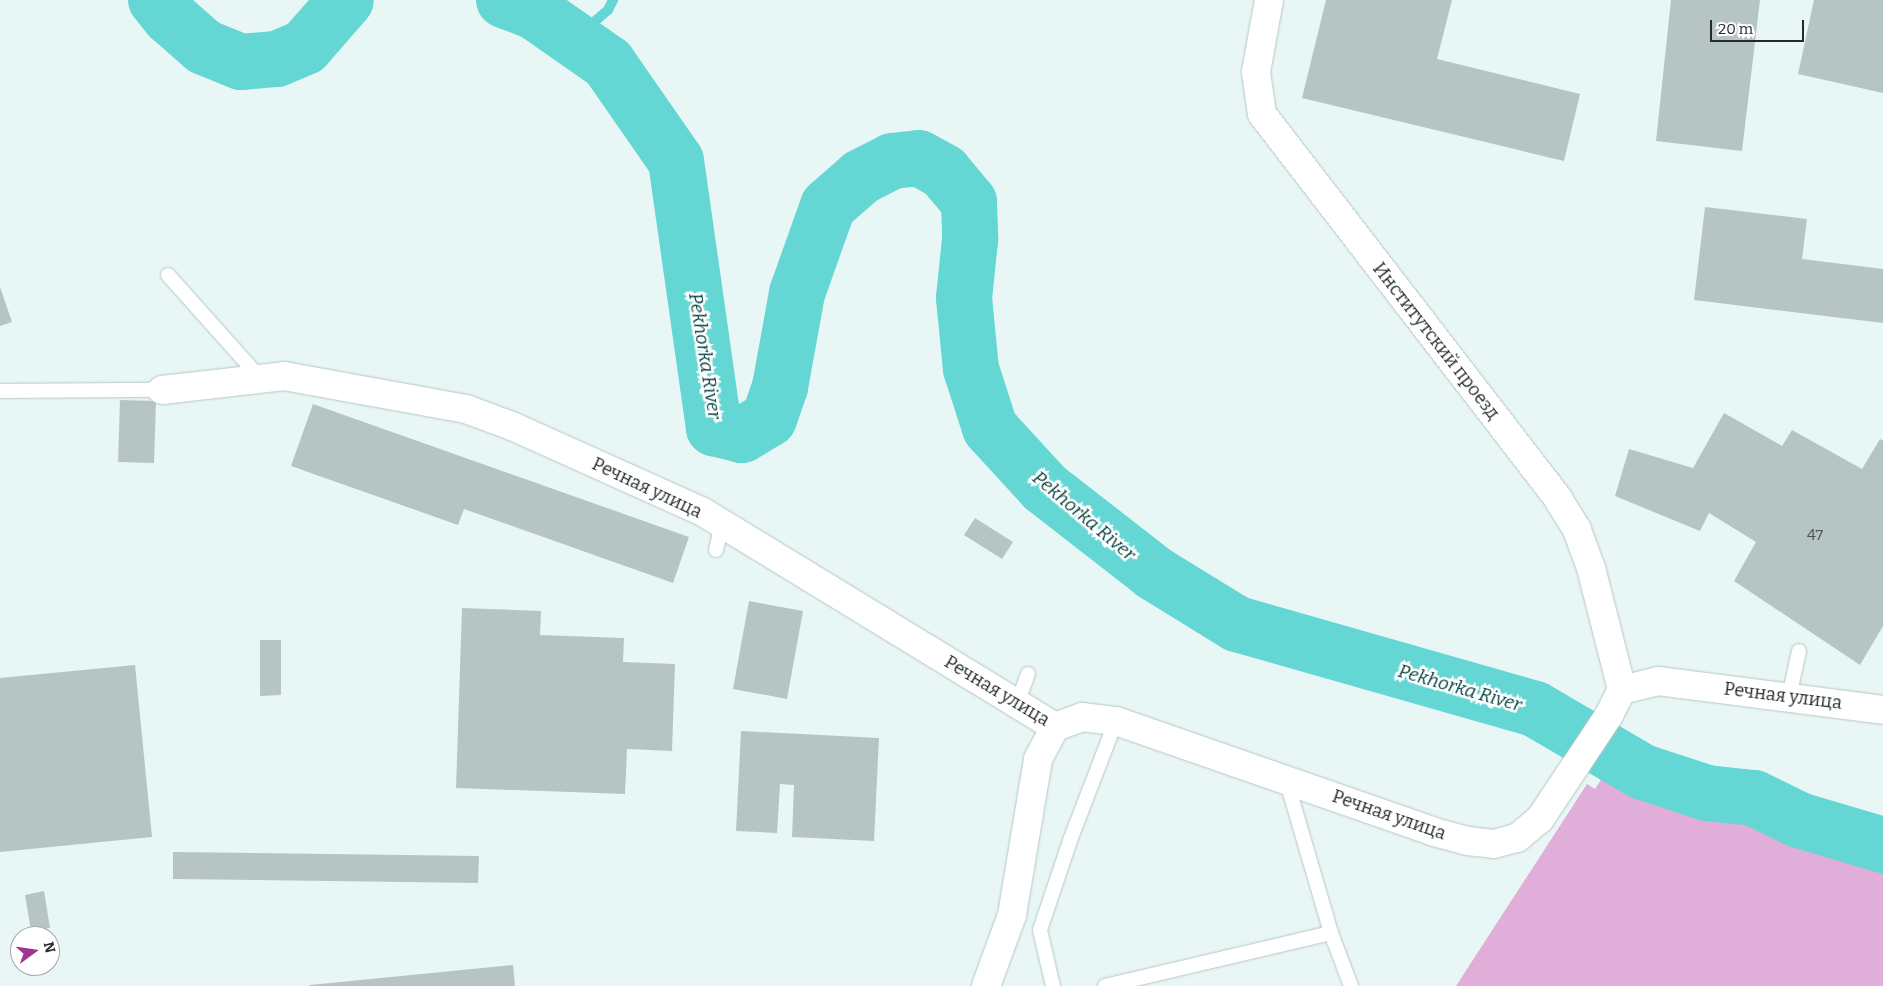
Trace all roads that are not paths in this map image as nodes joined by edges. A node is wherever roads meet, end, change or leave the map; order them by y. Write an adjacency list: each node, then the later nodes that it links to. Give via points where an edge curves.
1 (1269, 0): 10 (street, Институтский проезд, via 1256,72 1262,114 1558,499 1577,530 1591,568)
2 (168, 275): 3 (lane)
3 (260, 378): 4 (street, Речная улица); 6 (street, Речная улица, via 284,376 332,383 466,409 512,426)
4 (162, 390): 5 (lane)
5 (0, 391)
6 (722, 524): 7 (lane); 12 (street, Речная улица)
7 (716, 550)
8 (1799, 651): 11 (lane)
9 (1028, 674): 12 (lane)
10 (1622, 690): 11 (street, Речная улица, via 1658,681); 16 (street, Речная улица, via 1609,716 1540,819 1517,838 1494,844 1467,841)
11 (1789, 697): 13 (street, Речная улица)
12 (1016, 704): 15 (street, Речная улица)
13 (1883, 710)
14 (1116, 721): 15 (street, Речная улица, via 1082,716); 16 (street, Речная улица); 19 (lane, via 1040,930)
15 (1055, 727): 18 (street, via 1038,759 1012,914)
16 (1286, 779): 17 (lane)
17 (1331, 932): 20 (lane); 21 (lane)
18 (986, 986)
19 (1053, 986)
20 (1105, 986)
21 (1351, 986)

